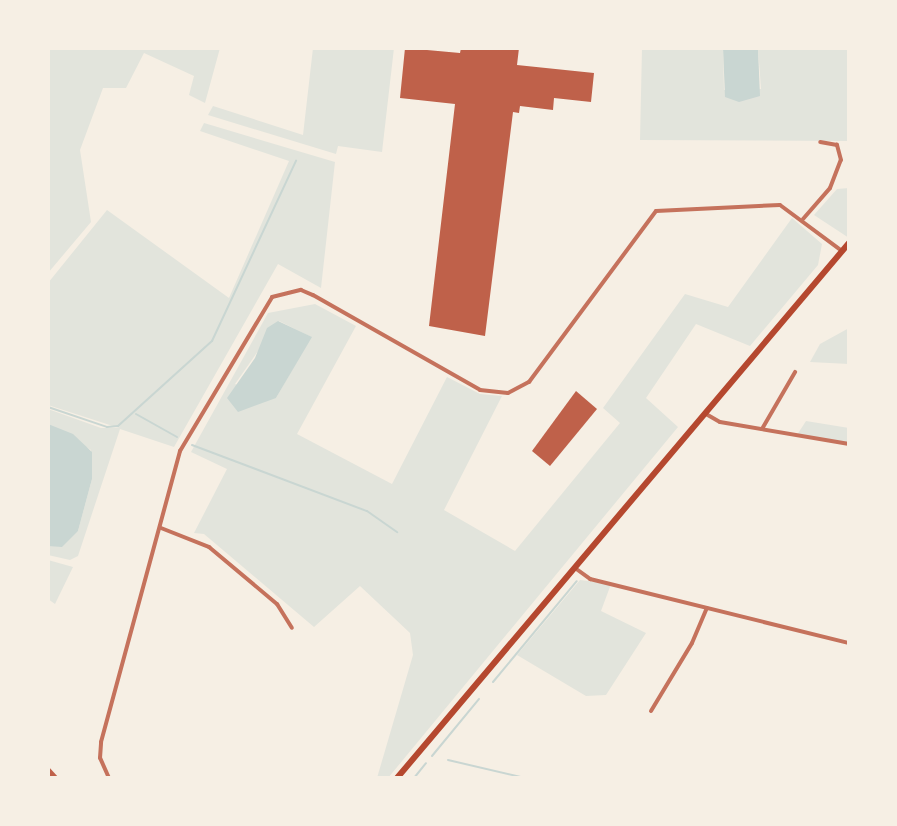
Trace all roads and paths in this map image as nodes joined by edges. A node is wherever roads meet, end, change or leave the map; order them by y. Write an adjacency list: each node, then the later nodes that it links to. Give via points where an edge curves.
1 (820, 142): 2 (street, via 837,145 841,160 830,188)
2 (803, 219): 3 (street); 8 (street, via 780,205 656,211 529,382 508,393 480,390 313,295 279,293 180,451)
3 (847, 246): 5 (main road)
4 (795, 372): 6 (street)
5 (705, 412): 6 (street, via 720,422); 9 (main road)
6 (762, 429): 7 (street)
7 (849, 444)
8 (161, 528): 11 (street, via 209,547 277,604); 14 (street, via 101,742 100,758)
9 (573, 566): 10 (street, via 590,579); 15 (main road)
10 (707, 608): 12 (street); 13 (street)
11 (292, 628)
12 (849, 643)
13 (651, 711)
14 (109, 778)
15 (397, 778)

